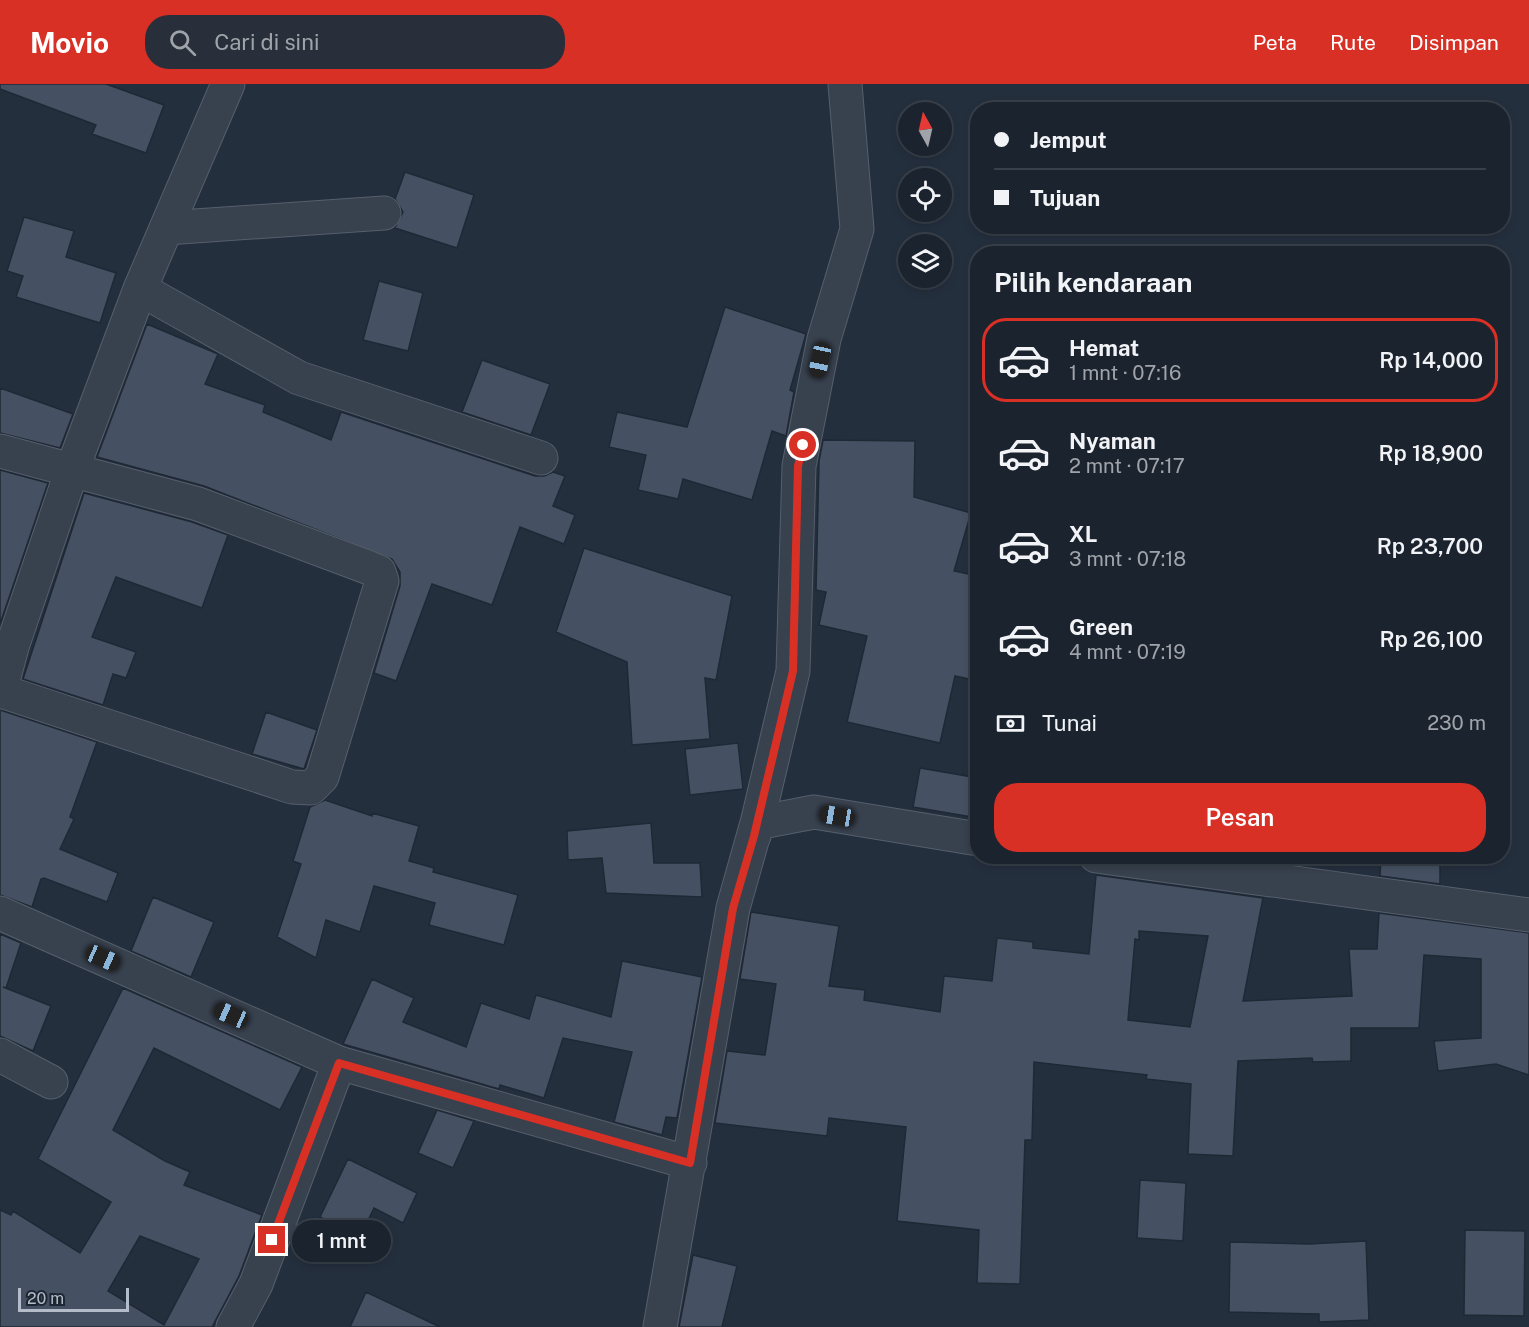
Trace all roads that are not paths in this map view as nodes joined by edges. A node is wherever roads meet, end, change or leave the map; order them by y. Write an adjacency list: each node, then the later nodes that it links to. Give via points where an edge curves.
1 (228, 84): 4 (street)
2 (845, 84): 10 (street, via 856,229 824,339 798,466 793,671)
3 (384, 213): 4 (street)
4 (166, 228): 5 (street)
5 (140, 289): 7 (street, via 299,378); 8 (street)
6 (0, 452): 8 (street)
7 (541, 458)
8 (72, 470): 9 (street); 9 (street, via 198,504 379,572 382,581 322,777 311,788 292,787)
9 (0, 692)
10 (754, 836): 11 (street, via 757,823 814,812); 18 (street, via 733,908)
11 (970, 838)
12 (1155, 864): 14 (street)
13 (0, 913): 16 (street)
14 (1529, 915)
15 (0, 1055): 17 (street)
16 (339, 1063): 18 (street); 19 (street, via 256,1284)
17 (51, 1082)
18 (690, 1163): 20 (street)
19 (233, 1327)
20 (660, 1327)

